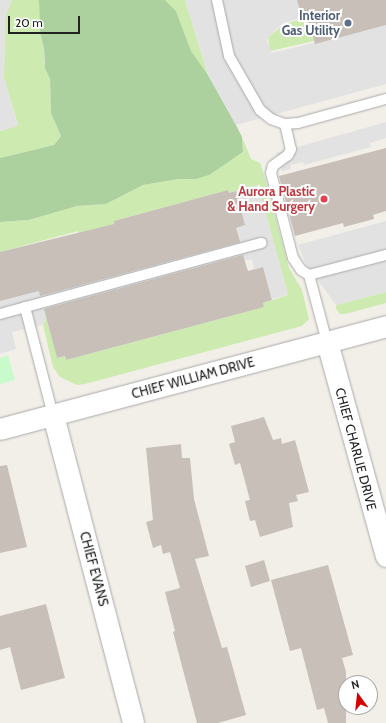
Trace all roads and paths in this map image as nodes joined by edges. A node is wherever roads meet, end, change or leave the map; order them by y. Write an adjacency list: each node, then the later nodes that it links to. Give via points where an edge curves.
1 (217, 0): 3 (lane, via 229,56 260,110 271,120)
2 (386, 99): 3 (lane)
3 (285, 124): 6 (lane, via 291,149 288,155 273,166 271,173 291,253 301,270)
4 (262, 243): 7 (lane)
5 (386, 255): 6 (lane)
6 (309, 275): 10 (lane)
7 (25, 307): 8 (lane); 11 (lane)
8 (0, 314)
9 (386, 326): 10 (street, CHIEF WILLIAM DRIVE)
10 (327, 342): 11 (street, CHIEF WILLIAM DRIVE); 13 (street, CHIEF CHARLIE DRIVE)
11 (53, 415): 12 (street, CHIEF WILLIAM DRIVE); 14 (street, CHIEF EVANS)
12 (0, 429)
13 (386, 556)
14 (133, 723)

